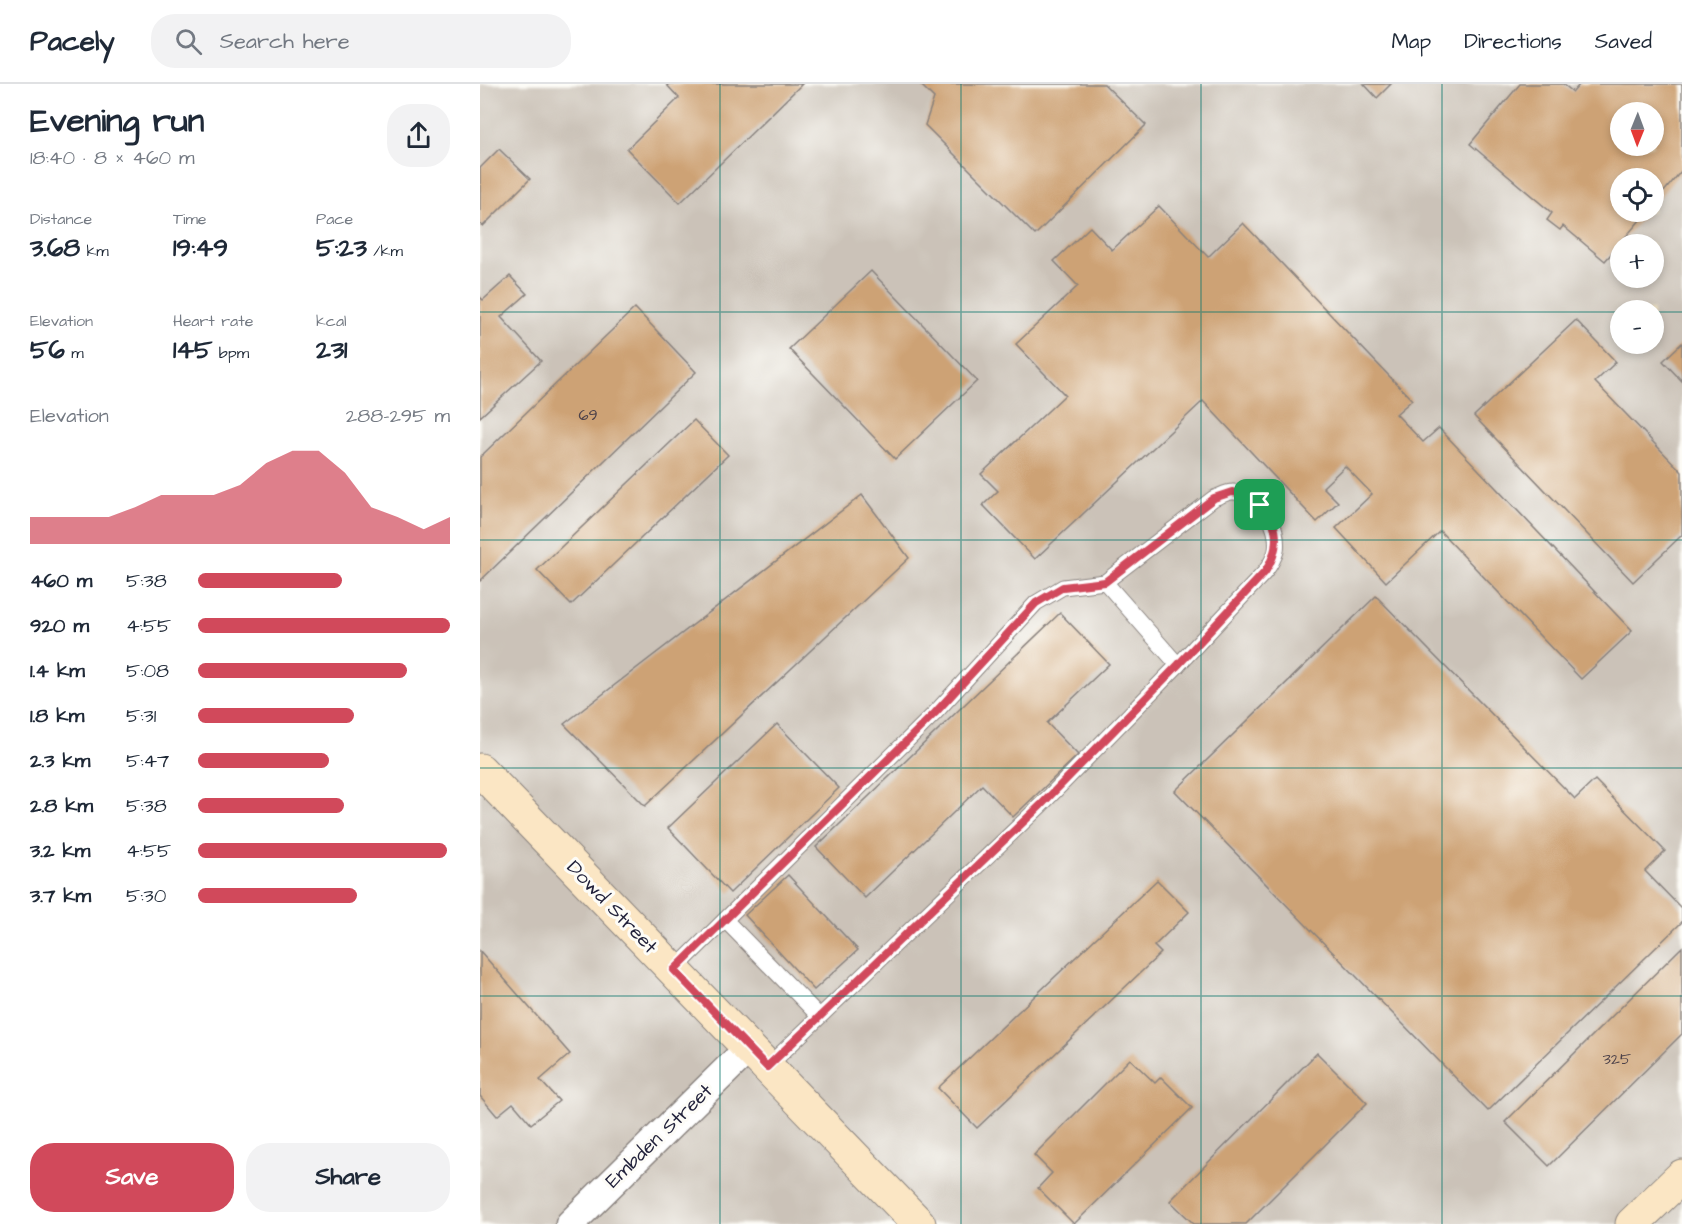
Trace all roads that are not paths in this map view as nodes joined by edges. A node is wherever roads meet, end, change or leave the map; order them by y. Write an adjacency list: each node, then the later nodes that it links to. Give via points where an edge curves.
1 (1105, 582): 2 (lane); 2 (lane, via 1214,498 1232,492 1250,496 1268,514 1276,537 1274,559); 4 (lane, via 1063,587 1036,603 935,713)
2 (1178, 665): 6 (lane, via 1041,805)
3 (480, 770): 5 (street, Dowd Street)
4 (725, 920): 5 (lane); 6 (lane)
5 (674, 970): 7 (street, Dowd Street)
6 (819, 1016): 7 (lane)
7 (758, 1057): 9 (street, Embden Street); 10 (street, Dowd Street)
8 (1682, 1176): 11 (street)
9 (570, 1224)
10 (919, 1224)
11 (1632, 1224)

